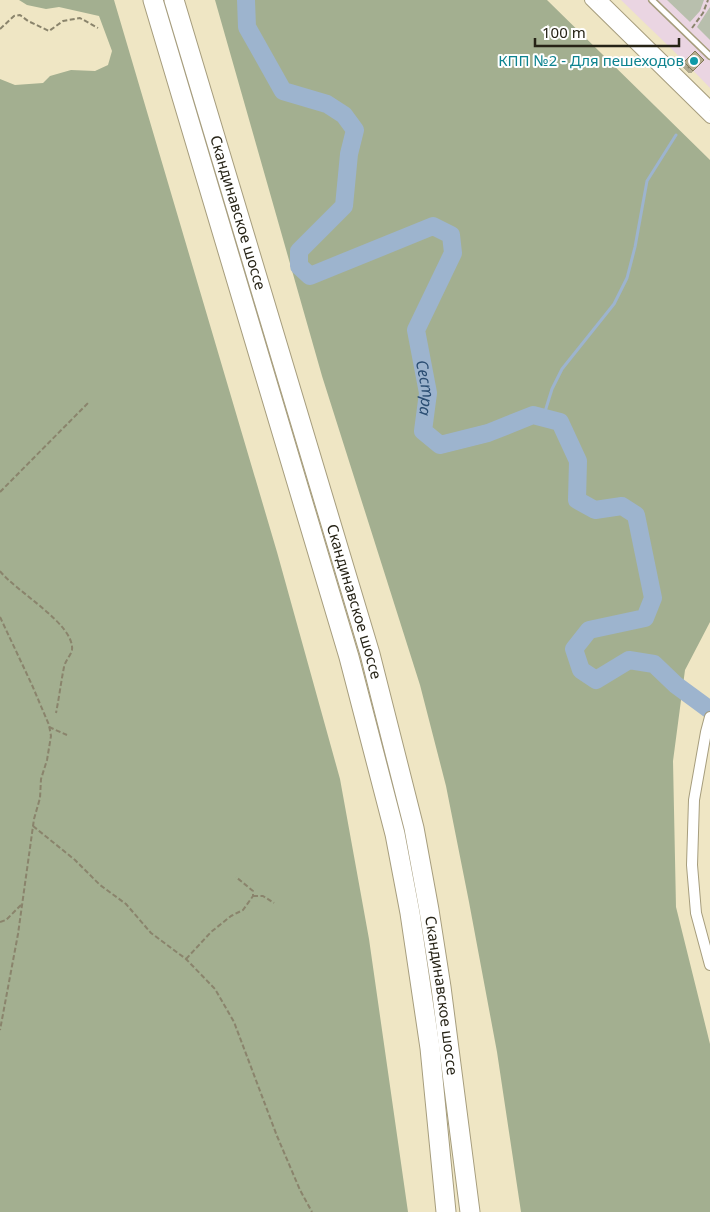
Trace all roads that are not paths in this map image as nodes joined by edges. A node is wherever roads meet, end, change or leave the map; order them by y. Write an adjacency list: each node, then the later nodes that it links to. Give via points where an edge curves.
1 (590, 0): 8 (street)
2 (602, 0): 7 (street)
3 (652, 0): 6 (lane)
4 (175, 2): 12 (highway, Скандинавское шоссе, via 370,654 414,828 443,997)
5 (155, 5): 11 (highway, Скандинавское шоссе, via 349,657 395,834 430,1048)
6 (710, 56)
7 (710, 106)
8 (710, 118)
9 (710, 716): 10 (street, via 694,800 692,865 696,913)
10 (710, 965)
11 (446, 1212)
12 (470, 1212)

